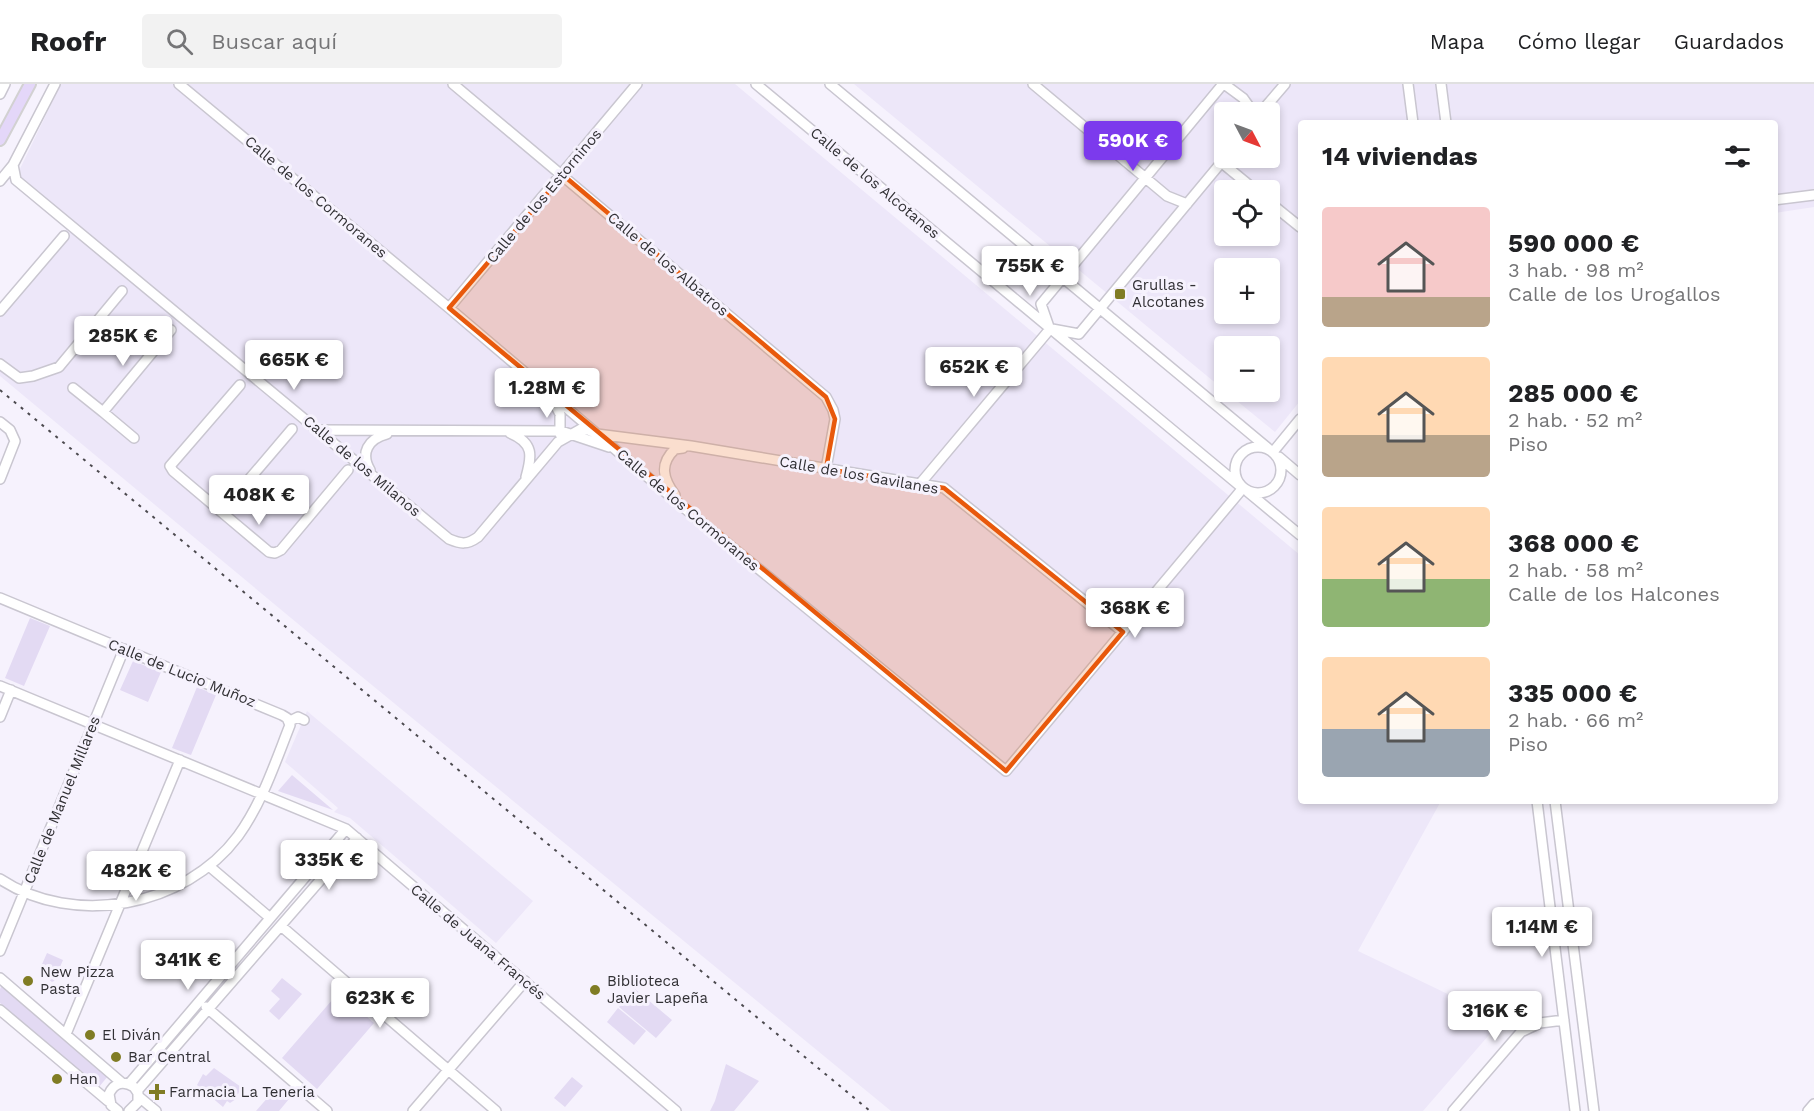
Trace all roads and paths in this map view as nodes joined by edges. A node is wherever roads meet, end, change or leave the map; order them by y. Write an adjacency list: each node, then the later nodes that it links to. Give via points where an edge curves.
1 (5, 84): 15 (street)
2 (30, 84): 21 (main road)
3 (47, 84): 18 (street)
4 (55, 84): 18 (street)
5 (179, 84): 37 (street, Calle de los Cormoranes)
6 (453, 84): 25 (street, Calle de los Albatros)
7 (637, 84): 25 (street, Calle de los Estorninos)
8 (756, 84): 40 (street, Calle de los Alcotanes)
9 (830, 84): 35 (street)
10 (1033, 84): 26 (street)
11 (1223, 84): 16 (street); 26 (street)
12 (1285, 84): 17 (street)
13 (1408, 84): 19 (street)
14 (1441, 84): 20 (street)
15 (0, 94)
16 (1246, 102)
17 (1270, 102)
18 (44, 107): 22 (street)
19 (1413, 120)
20 (1446, 120)
21 (0, 140)
22 (13, 165): 28 (street); 50 (street, Calle de los Milanos, via 16,180)
23 (1215, 168): 31 (street)
24 (1231, 168): 27 (street)
25 (563, 175): 37 (street, Calle de los Estorninos); 59 (street, Calle de los Albatros, via 826,397 835,419)
26 (1146, 178): 31 (street, via 1167,196); 35 (street)
27 (1244, 180)
28 (0, 181)
29 (1814, 195): 30 (street)
30 (1778, 200)
31 (1186, 204): 38 (street)
32 (1280, 211): 33 (street)
33 (1298, 225)
34 (64, 236): 39 (street)
35 (1063, 277): 38 (street); 40 (street, via 1041,304)
36 (122, 291): 42 (street, via 59,367 19,378)
37 (450, 308): 45 (street, Calle de los Cormoranes)
38 (1101, 308): 40 (street, via 1079,334); 58 (street)
39 (0, 311)
40 (1050, 329): 65 (street); 66 (street, Calle de los Alcotanes)
41 (171, 330): 46 (street)
42 (0, 364)
43 (240, 385): 68 (street, via 170,466)
44 (73, 388): 46 (street)
45 (549, 394): 53 (street); 54 (street, Calle de los Cormoranes)
46 (103, 412): 55 (street)
47 (1298, 421): 58 (street)
48 (0, 422): 63 (street, via 15,441)
49 (292, 429): 68 (street, via 229,503)
50 (320, 430): 51 (street, Calle de los Gavilanes); 62 (street, Calle de los Milanos)
51 (402, 430): 52 (street, Calle de los Gavilanes); 62 (street, Calle de los Gavilanes, via 378,436 367,447 365,462)
52 (505, 431): 53 (street, Calle de los Gavilanes); 64 (street, via 518,436 531,453)
53 (566, 432): 54 (street, Calle de los Gavilanes, via 581,429); 57 (street, Calle de los Gavilanes); 64 (street, Calle de los Milanos)
54 (597, 434): 56 (street, Calle de los Gavilanes); 57 (street, Calle de los Cormoranes)
55 (134, 438)
56 (691, 446): 59 (street, Calle de los Gavilanes); 67 (street, via 670,454 663,474)
57 (615, 449): 67 (street, Calle de los Cormoranes)
58 (1273, 452): 61 (street); 66 (street, via 1264,447 1249,448 1238,458 1234,472); 66 (street, via 1280,461 1281,475 1274,488 1260,494)
59 (826, 469): 65 (street, Calle de los Gavilanes)
60 (348, 470): 68 (street, via 275,553)
61 (1298, 473)
62 (375, 477): 64 (street, Calle de los Milanos, via 449,539 460,543 470,543 478,537)
63 (0, 479)
64 (524, 482)
65 (919, 485): 71 (street, Calle de los Gavilanes, via 944,488)
66 (1243, 488): 69 (street, Calle de los Alcotanes); 71 (street)
67 (683, 507): 71 (street, Calle de los Cormoranes, via 1006,771)
68 (225, 515)
69 (1298, 533)
70 (0, 598): 72 (street, Calle de Lucio Muñoz)
71 (1123, 632)
72 (124, 650): 77 (street, Calle de Lucio Muñoz); 78 (street, Calle de Manuel Millares)
73 (0, 686): 74 (street, Calle de Juana Francés)
74 (11, 690): 75 (street); 78 (street, Calle de Juana Francés)
75 (0, 717)
76 (304, 720): 77 (street, via 298,717)
77 (290, 721): 80 (street)
78 (94, 724): 79 (street, Calle de Juana Francés); 87 (street, Calle de Manuel Millares)
79 (180, 760): 80 (street, Calle de Juana Francés); 88 (street)
80 (262, 794): 83 (street, Calle de Juana Francés); 85 (street, via 237,838)
81 (1537, 804): 97 (street)
82 (1555, 804): 112 (street)
83 (346, 829): 84 (street, Calle de Juana Francés); 89 (street)
84 (357, 838): 90 (street); 93 (street, Calle de Juana Francés)
85 (209, 866): 88 (street, via 165,892); 89 (street)
86 (0, 879): 87 (street)
87 (25, 892): 88 (street, via 70,904); 91 (street, Calle de Manuel Millares)
88 (120, 904): 98 (street)
89 (269, 917): 94 (street)
90 (281, 926): 95 (street); 99 (street)
91 (0, 951)
92 (0, 978): 98 (street)
93 (525, 981): 99 (street); 109 (street, Calle de Juana Francés)
94 (198, 1000): 95 (street); 100 (street)
95 (209, 1009): 101 (street); 106 (street)
96 (0, 1010): 103 (street)
97 (1564, 1020): 110 (street, via 1540,1023 1521,1032); 111 (street)
98 (66, 1034): 100 (street)
99 (448, 1070): 107 (street); 108 (street)
100 (125, 1083): 101 (street); 103 (street, via 112,1089)
101 (137, 1093): 104 (street, via 138,1102); 105 (street)
102 (1814, 1104): 113 (street)
103 (111, 1107)
104 (129, 1111)
105 (156, 1111)
106 (327, 1111)
107 (413, 1111)
108 (496, 1111)
109 (676, 1111)
110 (1453, 1111)
111 (1575, 1111)
112 (1594, 1111)
113 (1808, 1111)

